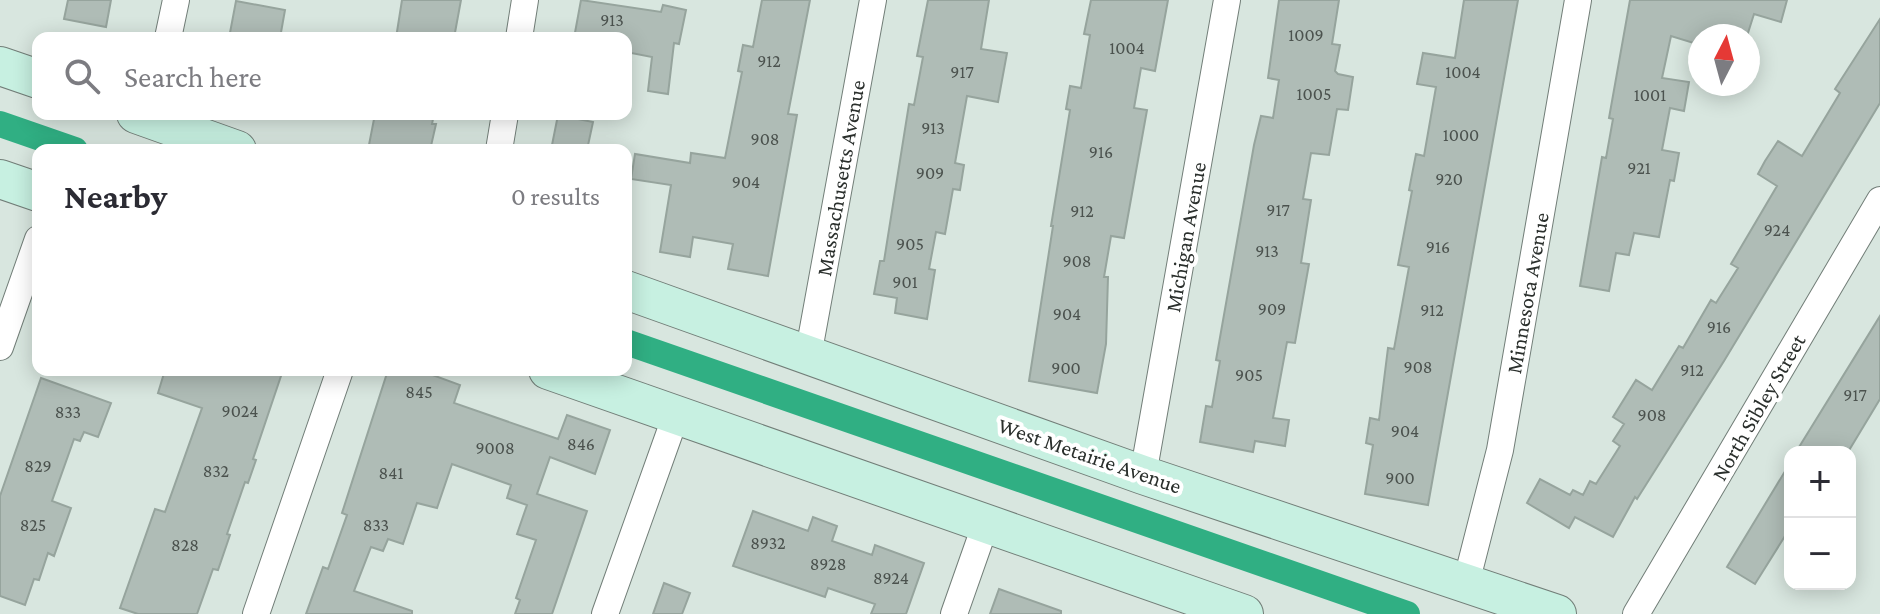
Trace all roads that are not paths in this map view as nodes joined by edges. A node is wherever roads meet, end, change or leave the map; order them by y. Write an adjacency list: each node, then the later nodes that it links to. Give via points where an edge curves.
1 (176, 0): 6 (street)
2 (525, 0): 7 (street)
3 (873, 0): 20 (street, Massachusetts Avenue)
4 (1227, 0): 24 (street, Michigan Avenue)
5 (1578, 0): 26 (street, Minnesota Avenue, via 1500,450)
6 (169, 32)
7 (520, 32)
8 (0, 66): 9 (main road)
9 (32, 77)
10 (158, 120): 12 (main road)
11 (504, 120): 13 (street)
12 (221, 144)
13 (500, 144)
14 (0, 179): 15 (main road)
15 (32, 190)
16 (1880, 200): 32 (street, North Sibley Street)
17 (32, 256): 19 (street)
18 (632, 292): 20 (main road, West Metairie Avenue)
19 (0, 347)
20 (808, 356): 24 (main road, West Metairie Avenue)
21 (338, 376): 27 (street)
22 (565, 376): 23 (main road)
23 (676, 415): 25 (main road); 28 (street)
24 (1143, 475): 26 (main road, West Metairie Avenue)
25 (986, 523): 29 (street); 30 (main road)
26 (1466, 583): 31 (main road, West Metairie Avenue)
27 (256, 614)
28 (605, 614)
29 (954, 614)
30 (1244, 614)
31 (1557, 614)
32 (1636, 614)

